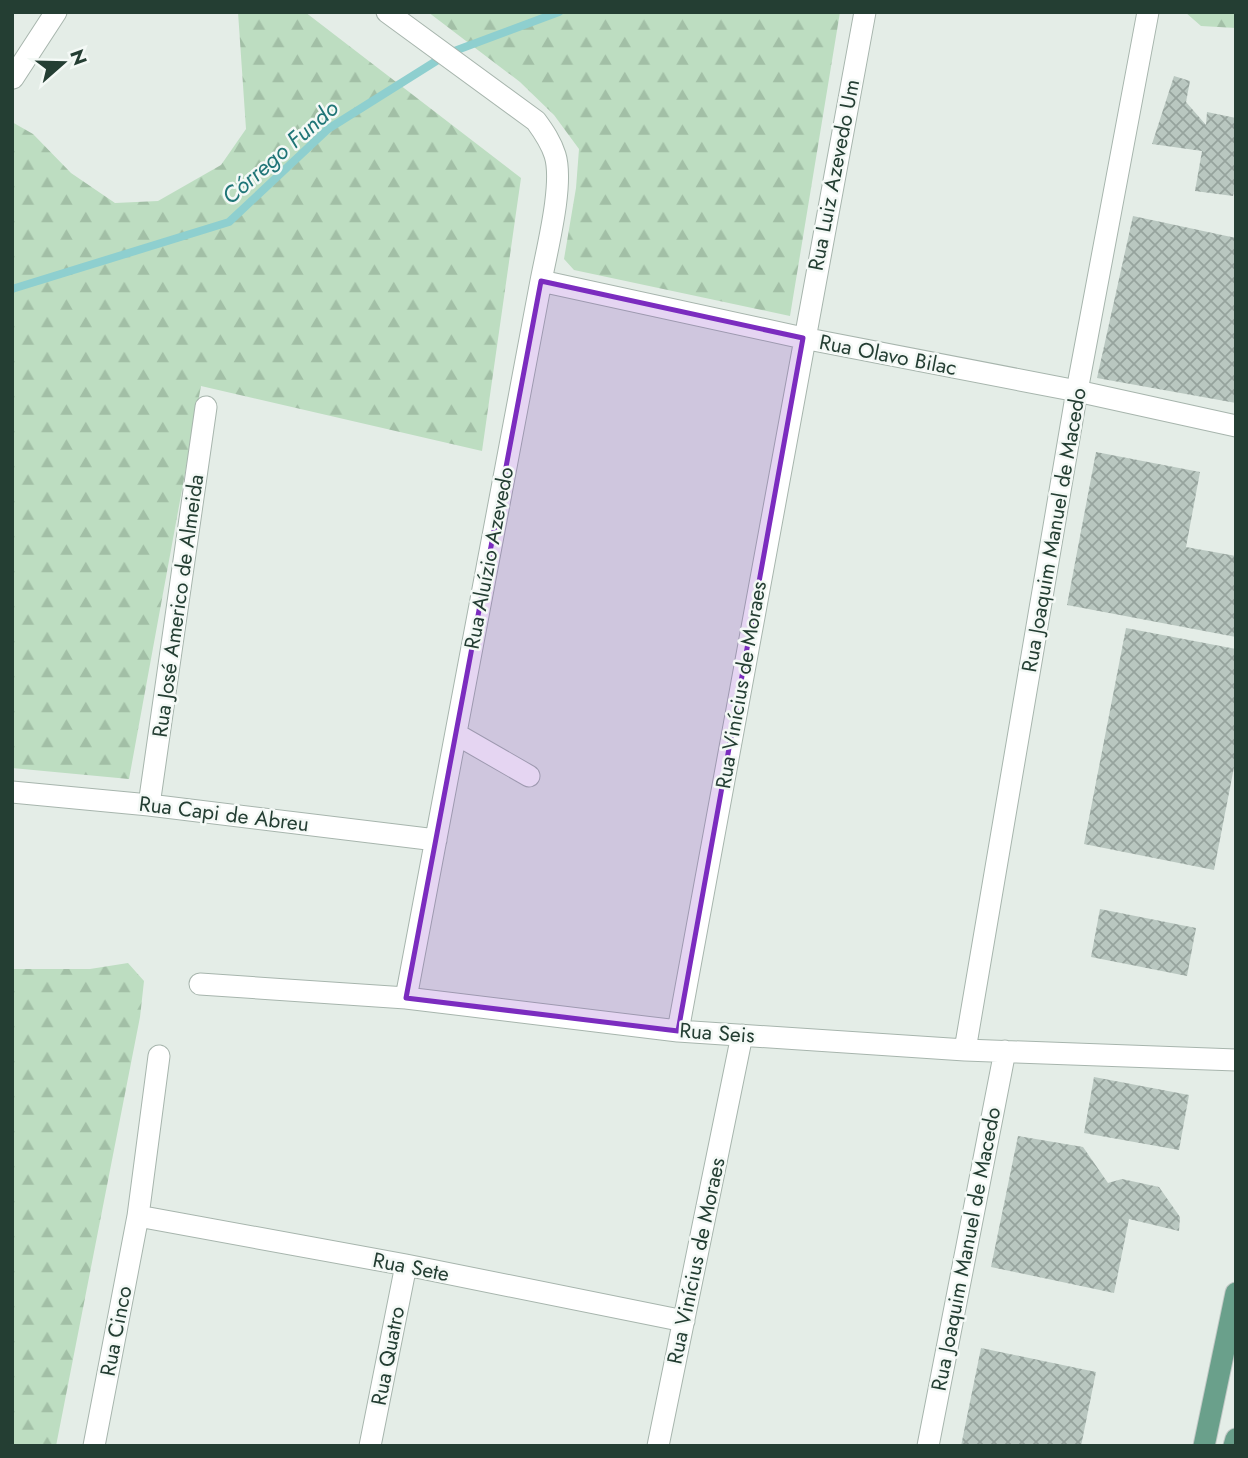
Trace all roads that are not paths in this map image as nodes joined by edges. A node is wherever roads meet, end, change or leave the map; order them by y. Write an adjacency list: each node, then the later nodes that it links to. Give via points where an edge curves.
1 (56, 12): 5 (street)
2 (387, 12): 6 (street, Rua Aluízio Azevedo, via 536,121 548,137 558,176)
3 (865, 12): 7 (street, Rua Luiz Azevedo Um)
4 (1148, 12): 8 (street, Rua Joaquim Manuel de Macedo)
5 (13, 78)
6 (541, 281): 7 (street, Rua Olavo Bilac); 11 (street, Rua Aluízio Azevedo)
7 (803, 338): 8 (street, Rua Olavo Bilac); 18 (street, Rua Vinícius de Moraes)
8 (1077, 391): 10 (street, Rua Olavo Bilac); 20 (street, Rua Joaquim Manuel de Macedo)
9 (206, 407): 14 (street, Rua José Americo de Almeida)
10 (1236, 426)
11 (456, 734): 12 (street); 15 (street, Rua Aluízio Azevedo)
12 (530, 776)
13 (12, 792): 14 (street, Rua Capi de Abreu)
14 (149, 805): 15 (street, Rua Capi de Abreu)
15 (436, 840): 17 (street, Rua Aluízio Azevedo)
16 (200, 984): 17 (street, Rua Seis)
17 (405, 998): 18 (street, Rua Seis)
18 (678, 1031): 19 (street, Rua Seis)
19 (742, 1035): 20 (street, Rua Seis); 27 (street, Rua Vinícius de Moraes)
20 (965, 1050): 21 (street, Rua Seis)
21 (1005, 1051): 23 (street, Rua Seis); 32 (street, Rua Joaquim Manuel de Macedo)
22 (159, 1056): 24 (street, Rua Cinco)
23 (1236, 1060)
24 (138, 1216): 25 (street, Rua Sete); 29 (street, Rua Cinco)
25 (405, 1265): 27 (street, Rua Sete); 30 (street, Rua Quatro)
26 (1236, 1293): 33 (main road)
27 (684, 1321): 31 (street, Rua Vinícius de Moraes)
28 (1236, 1438): 34 (main road)
29 (94, 1446)
30 (370, 1446)
31 (658, 1446)
32 (928, 1446)
33 (1204, 1446)
34 (1234, 1446)

